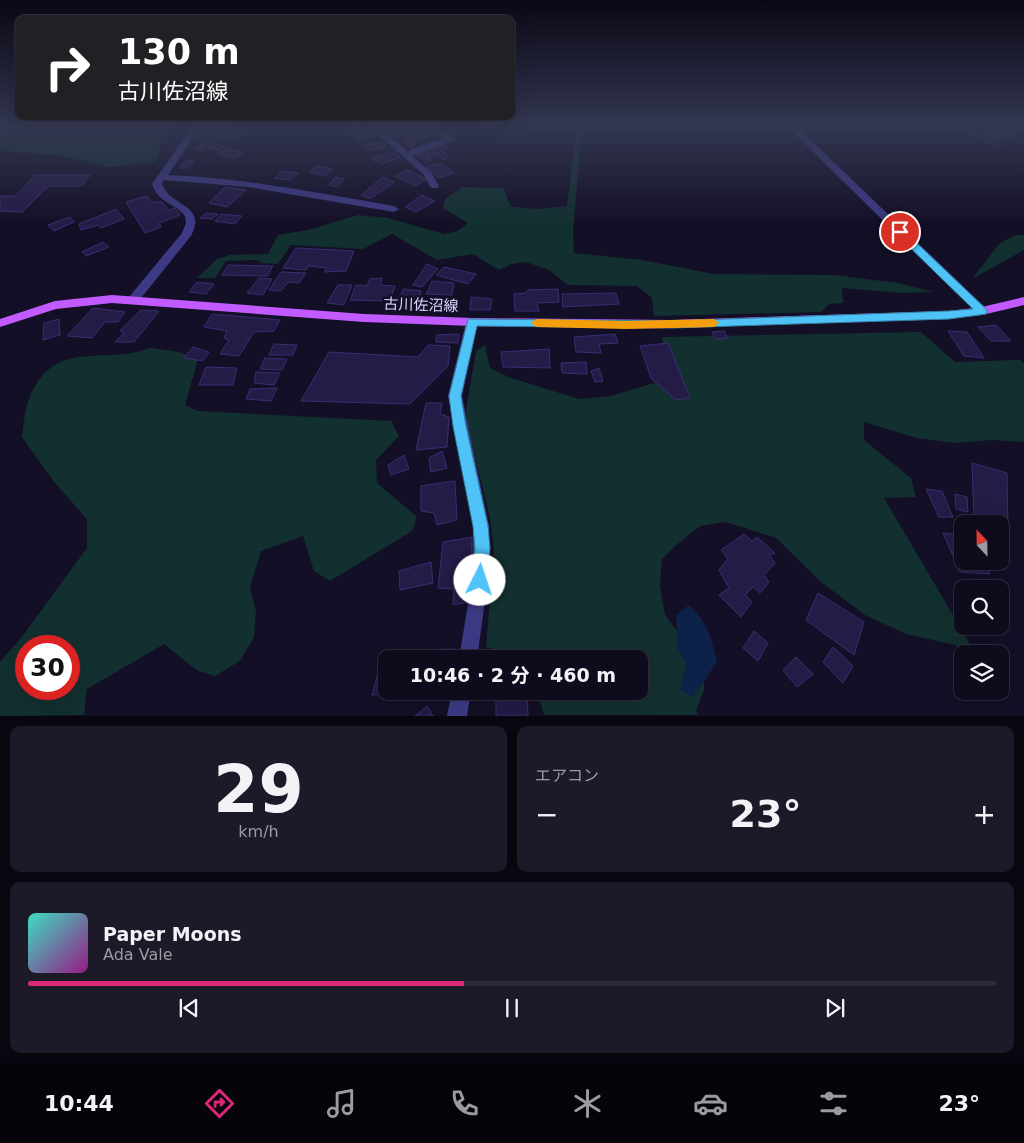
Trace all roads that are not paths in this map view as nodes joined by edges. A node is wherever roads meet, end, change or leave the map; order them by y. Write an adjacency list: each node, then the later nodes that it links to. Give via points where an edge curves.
1 (174, 158): 4 (street)
2 (409, 158): 5 (street, via 428,174)
3 (824, 158): 9 (street)
4 (160, 177): 6 (street, via 244,183); 7 (street, via 158,190 162,196 189,212 191,226)
5 (434, 186)
6 (394, 209)
7 (133, 300): 10 (main road, 古川佐沼線, via 364,318); 11 (main road, 古川佐沼線, via 55,305)
8 (1024, 301): 9 (main road, 古川佐沼線)
9 (982, 311): 10 (main road, 古川佐沼線, via 672,324)
10 (472, 322): 12 (street, via 455,396 481,526 480,580)
11 (0, 323)
12 (469, 650)
13 (460, 700): 14 (street)
14 (457, 716)

